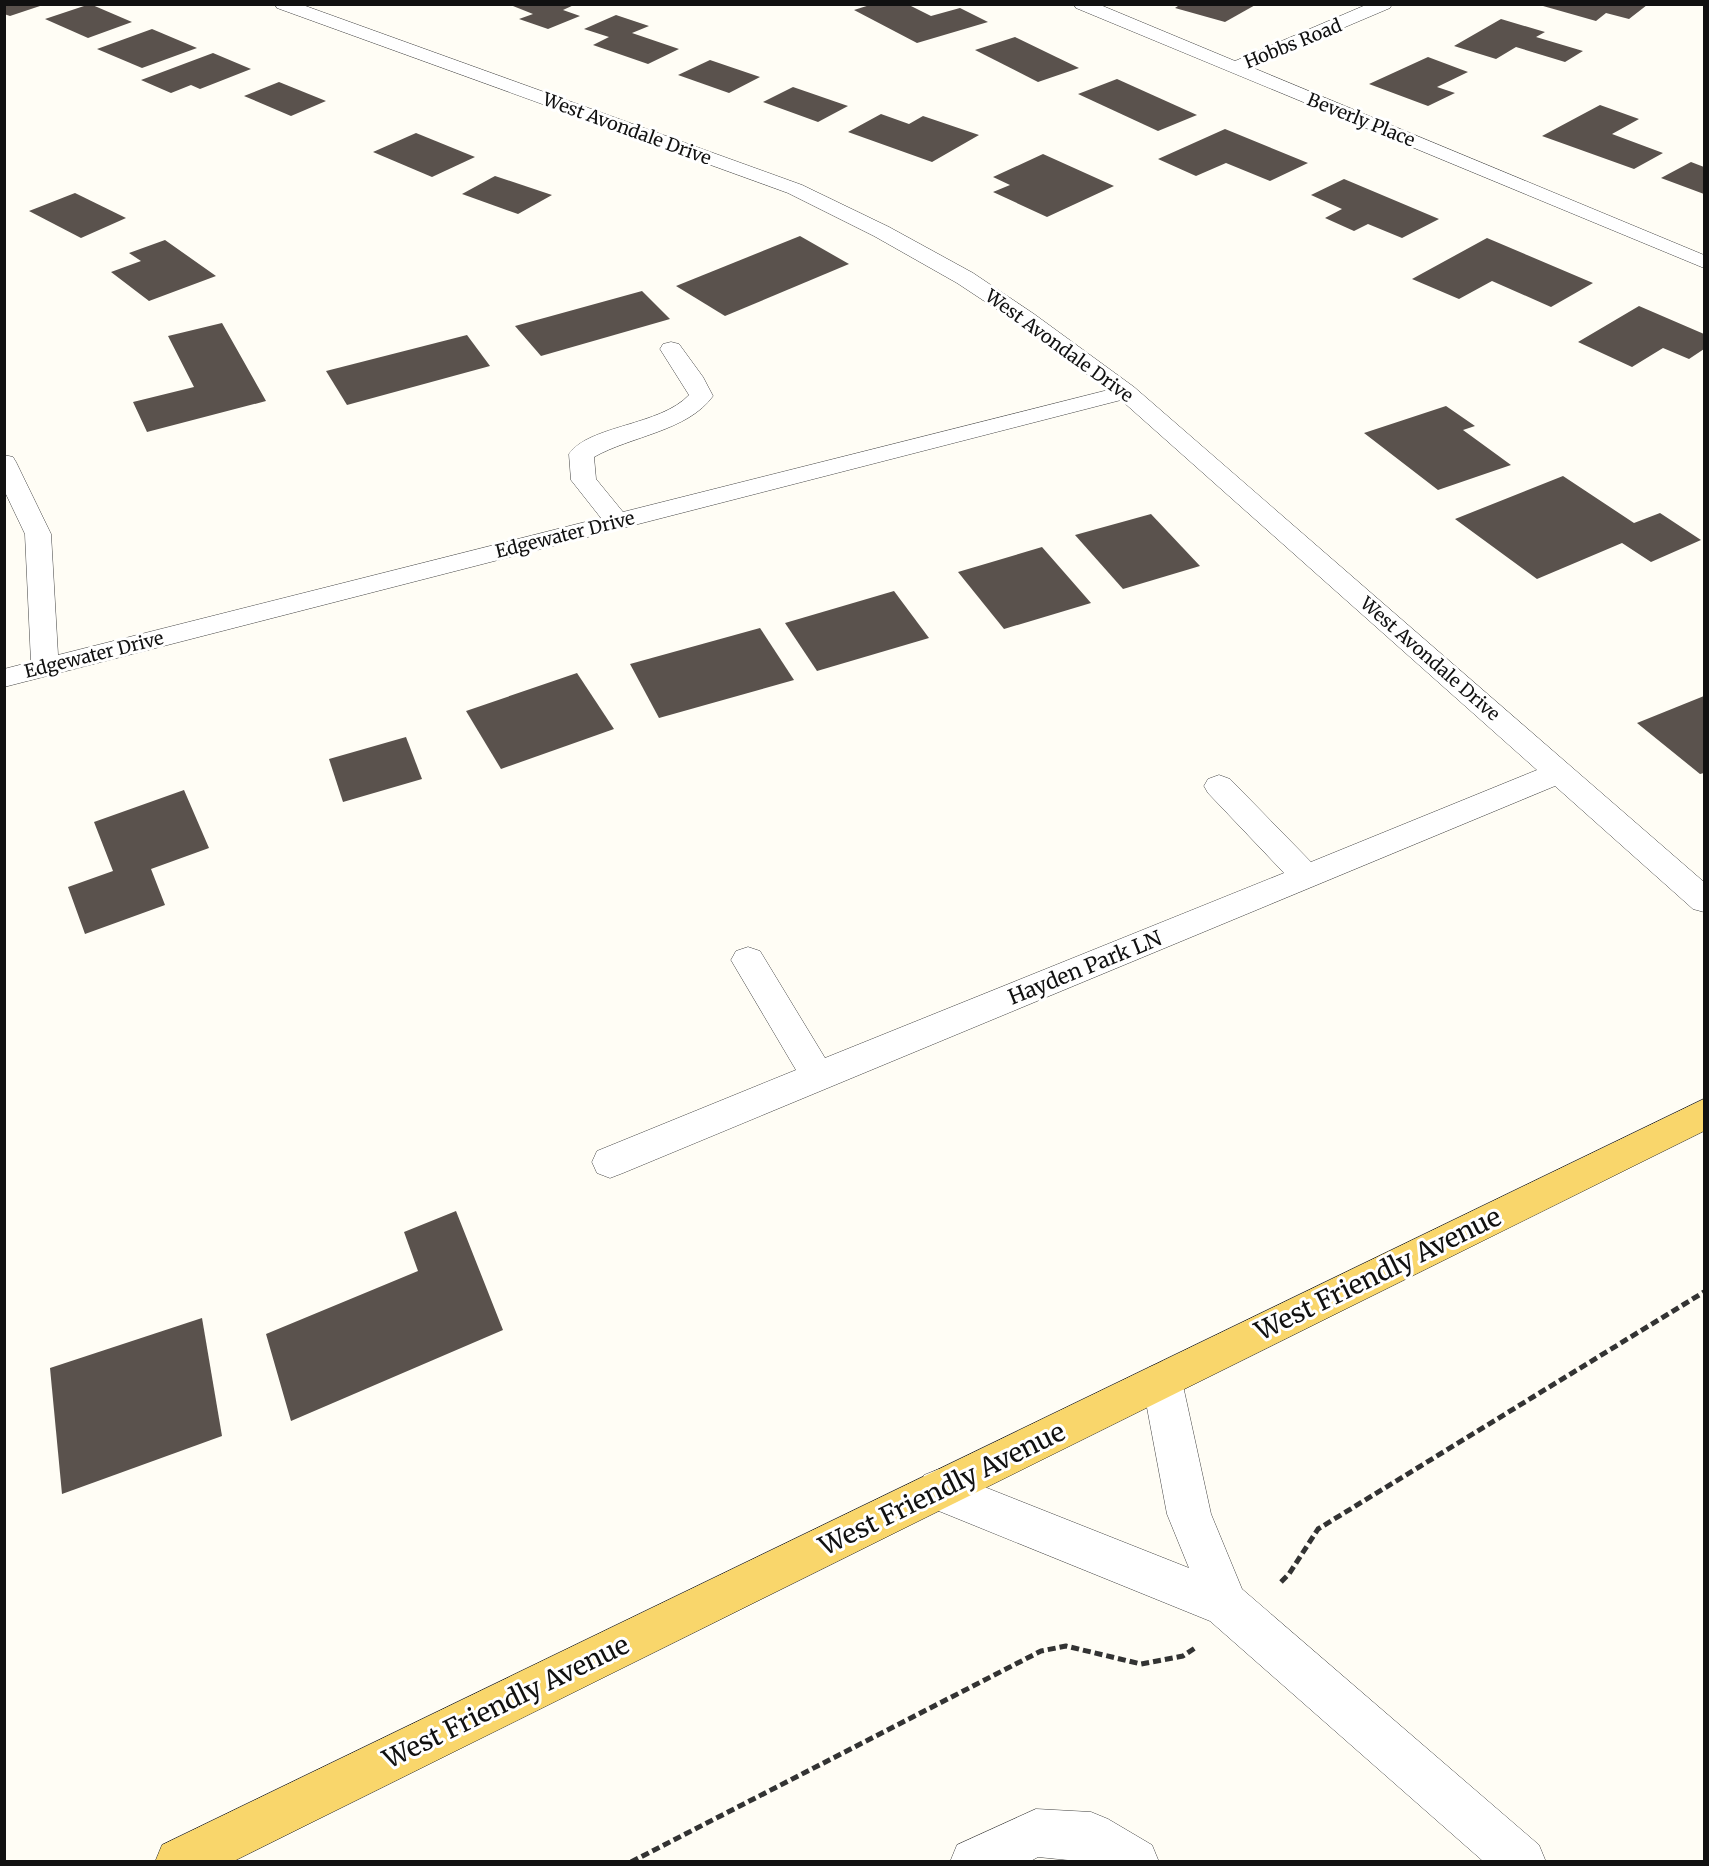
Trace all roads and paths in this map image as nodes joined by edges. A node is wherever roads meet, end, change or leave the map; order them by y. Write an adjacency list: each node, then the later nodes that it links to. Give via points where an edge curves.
1 (283, 4): 7 (street, West Avondale Drive, via 805,194 965,278)
2 (1082, 4): 4 (street, Beverly Place)
3 (1384, 4): 4 (street, Hobbs Road)
4 (1234, 68): 5 (street, Beverly Place)
5 (1704, 262)
6 (670, 350): 9 (street, via 692,377 701,396 693,407 581,454 584,480)
7 (1125, 392): 9 (street, Edgewater Drive); 12 (street, West Avondale Drive)
8 (4, 462): 10 (street, via 38,534)
9 (617, 522): 10 (street, Edgewater Drive)
10 (45, 668): 11 (street, Edgewater Drive)
11 (4, 678)
12 (1560, 773): 14 (street, Hayden Park LN); 15 (street, West Avondale Drive)
13 (1219, 786): 14 (street)
14 (1307, 876): 17 (street, Hayden Park LN)
15 (1704, 900)
16 (748, 960): 17 (street)
17 (819, 1077): 19 (street, Hayden Park LN)
18 (1704, 1114): 20 (main road, West Friendly Avenue)
19 (610, 1162)
20 (1162, 1381): 21 (main road, West Friendly Avenue); 22 (street, via 1189,1514)
21 (939, 1490): 22 (street); 23 (main road, West Friendly Avenue)
22 (1226, 1605): 26 (street)
23 (179, 1862)
24 (974, 1862): 25 (street, via 1036,1833 1091,1836)
25 (1135, 1862)
26 (1522, 1862)

